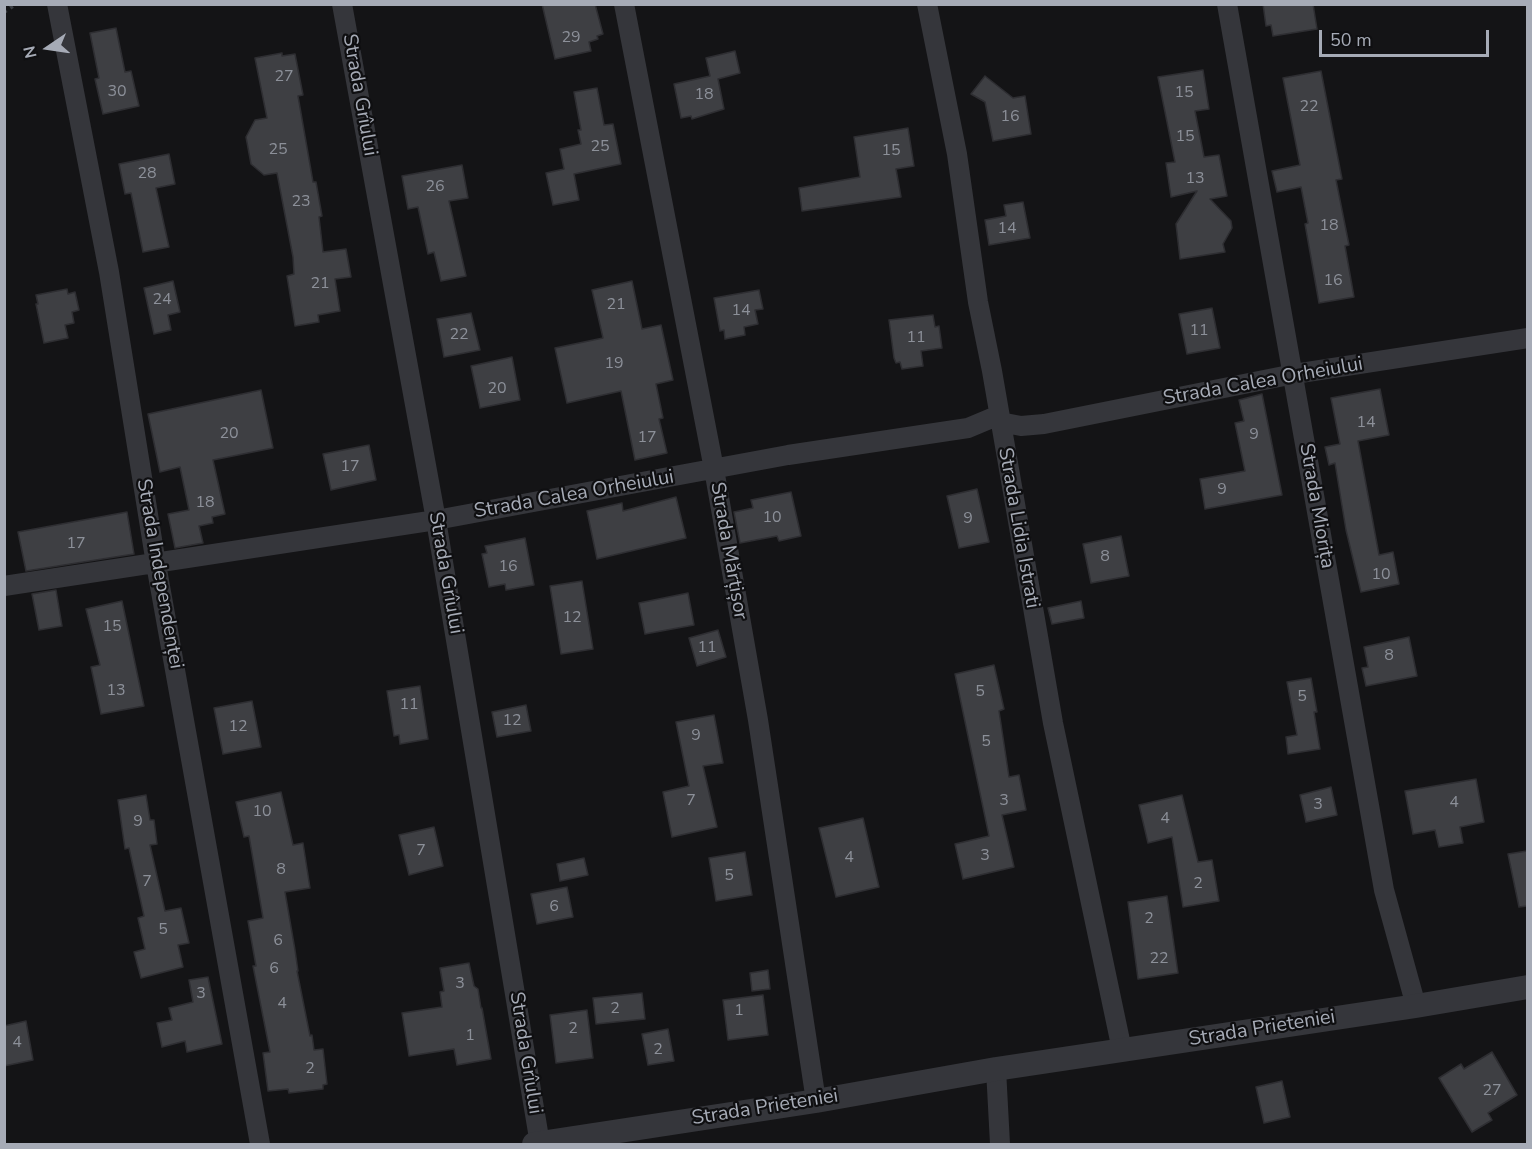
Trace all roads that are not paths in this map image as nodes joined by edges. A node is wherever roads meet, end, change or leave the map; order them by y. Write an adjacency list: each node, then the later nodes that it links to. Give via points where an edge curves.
1 (57, 4): 11 (street, Strada Independenței, via 109,272)
2 (342, 4): 10 (street, Strada Grîului)
3 (624, 4): 9 (street, Strada Mărțișor)
4 (927, 4): 8 (street, Strada Lidia Istrati, via 957,154)
5 (1227, 4): 7 (street, Strada Miorița)
6 (1527, 338): 7 (street, Strada Calea Orheiului)
7 (1294, 374): 8 (street, Strada Calea Orheiului, via 1044,424 1021,426); 14 (street, Strada Miorița, via 1384,890)
8 (1000, 419): 9 (street, Strada Calea Orheiului, via 968,428); 15 (street, Strada Lidia Istrati, via 1053,723)
9 (714, 469): 10 (street, Strada Calea Orheiului); 17 (street, Strada Mărțișor, via 758,720)
10 (436, 520): 11 (street, Strada Calea Orheiului); 19 (street, Strada Grîului)
11 (156, 564): 12 (street, Strada Calea Orheiului); 18 (street, Strada Independenței)
12 (4, 586)
13 (1527, 987): 14 (street, Strada Prieteniei)
14 (1416, 1006): 15 (street, Strada Prieteniei)
15 (1122, 1050): 16 (street, Strada Prieteniei)
16 (996, 1069): 17 (street, Strada Prieteniei); 20 (street)
17 (816, 1101): 19 (street, Strada Prieteniei)
18 (260, 1144)
19 (537, 1144)
20 (1000, 1144)

